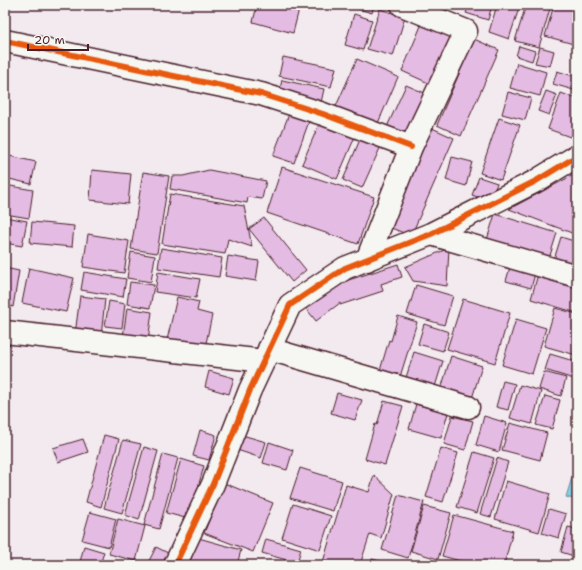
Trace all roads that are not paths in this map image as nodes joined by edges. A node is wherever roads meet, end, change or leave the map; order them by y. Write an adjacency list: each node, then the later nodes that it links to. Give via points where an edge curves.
1 (402, 5): 3 (street, via 466,32)
2 (5, 41): 3 (street, via 261,94)
3 (411, 147): 6 (street)
4 (577, 156): 5 (street)
5 (431, 234): 6 (street); 7 (street)
6 (367, 260): 9 (street, via 345,268 290,305)
7 (577, 276)
8 (5, 332): 9 (street)
9 (266, 355): 10 (street); 11 (street, via 213,484)
10 (468, 408)
11 (176, 565)

